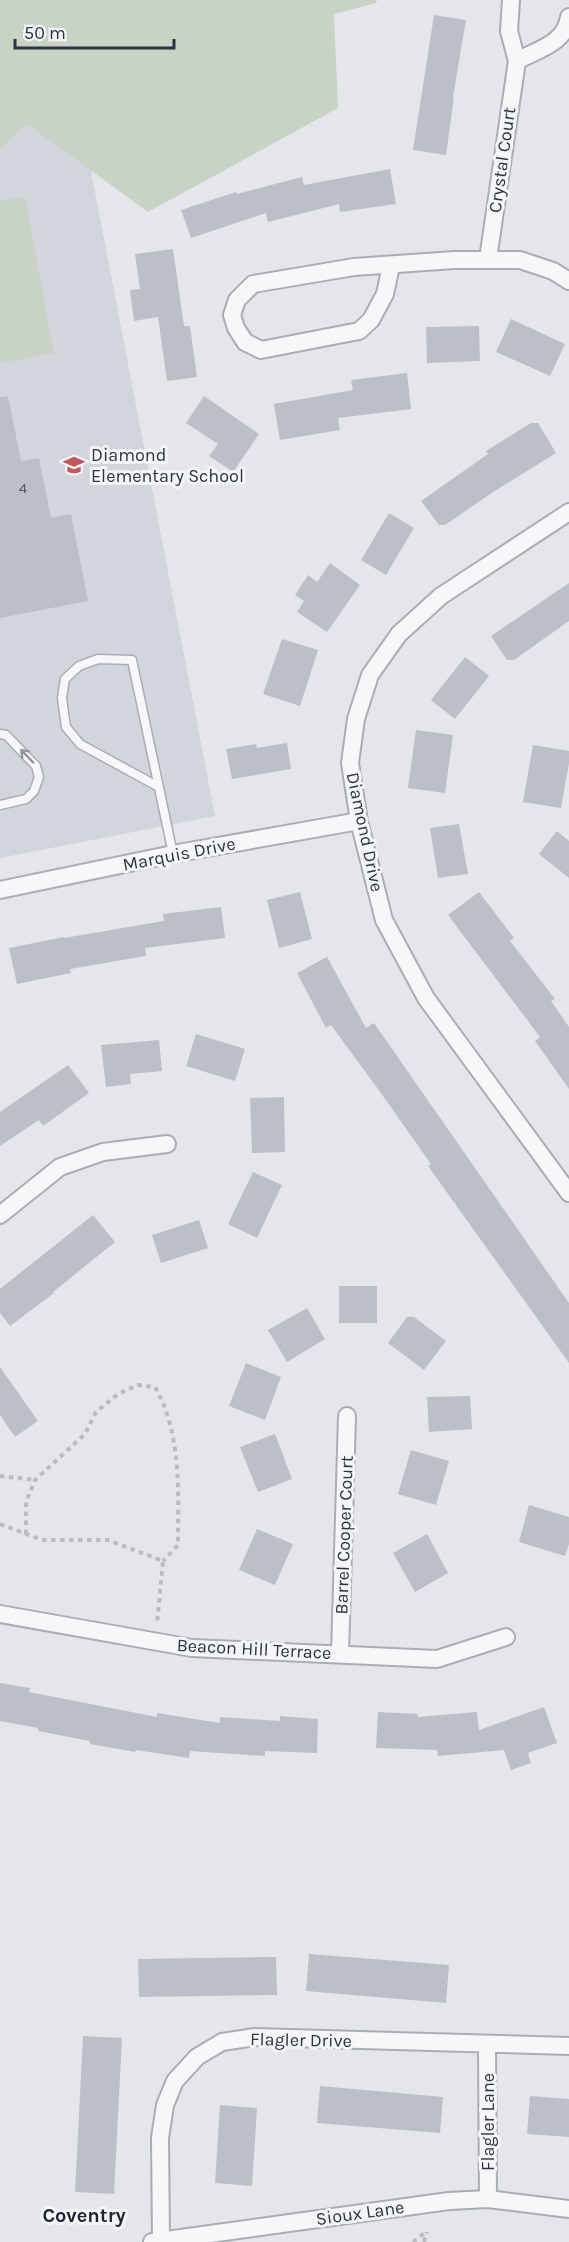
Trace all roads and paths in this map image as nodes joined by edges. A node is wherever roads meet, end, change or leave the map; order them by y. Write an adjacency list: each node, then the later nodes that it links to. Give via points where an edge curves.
1 (511, 0): 3 (street, Crystal Court, via 509,31)
2 (569, 17): 3 (street, via 568,28 554,44)
3 (517, 61): 4 (street, Crystal Court)
4 (488, 260): 5 (street); 6 (street, via 520,260)
5 (391, 266): 5 (street, via 354,267 253,284 237,300 232,315 236,328 245,342 261,350 359,331 371,320 384,294)
6 (569, 281)
7 (569, 512): 11 (street, Diamond Drive, via 441,596 399,634 370,675 356,719 350,763)
8 (0, 734): 10 (lane, one-way to 8, via 26,799 39,777 36,766 6,735)
9 (157, 786): 9 (lane, via 132,660 98,659 79,666 65,679 62,698 66,727 80,744); 12 (lane)
10 (0, 805)
11 (359, 820): 12 (street, Marquis Drive); 15 (street, Diamond Drive, via 384,920 426,998)
12 (173, 854): 13 (street, Marquis Drive)
13 (0, 890)
14 (167, 1144): 16 (street, via 104,1152 60,1167)
15 (569, 1193)
16 (0, 1215)
17 (348, 1416): 26 (street, Barrel Cooper Court)
18 (0, 1476): 19 (path)
19 (35, 1480): 21 (path, via 26,1502); 22 (path, via 85,1434 96,1413 118,1394 138,1385 155,1386 173,1434 178,1490 178,1545)
20 (0, 1524): 21 (path)
21 (26, 1534): 22 (path, via 42,1540 108,1540)
22 (163, 1561): 25 (path)
23 (0, 1614): 25 (street, Beacon Hill Terrace)
24 (506, 1637): 26 (street, Beacon Hill Terrace, via 437,1659)
25 (154, 1641): 26 (street, Beacon Hill Terrace, via 192,1648)
26 (340, 1654)
27 (487, 2045): 28 (street, Flagler Drive); 29 (street, Flagler Lane); 31 (street, Flagler Drive, via 255,2037 222,2042 197,2057 175,2081 165,2105 160,2138)
28 (569, 2046)
29 (488, 2199): 30 (street, Sioux Lane); 31 (street, Sioux Lane)
30 (569, 2209)
31 (157, 2241)
32 (413, 2242): 33 (path, via 427,2231)
33 (424, 2242)

